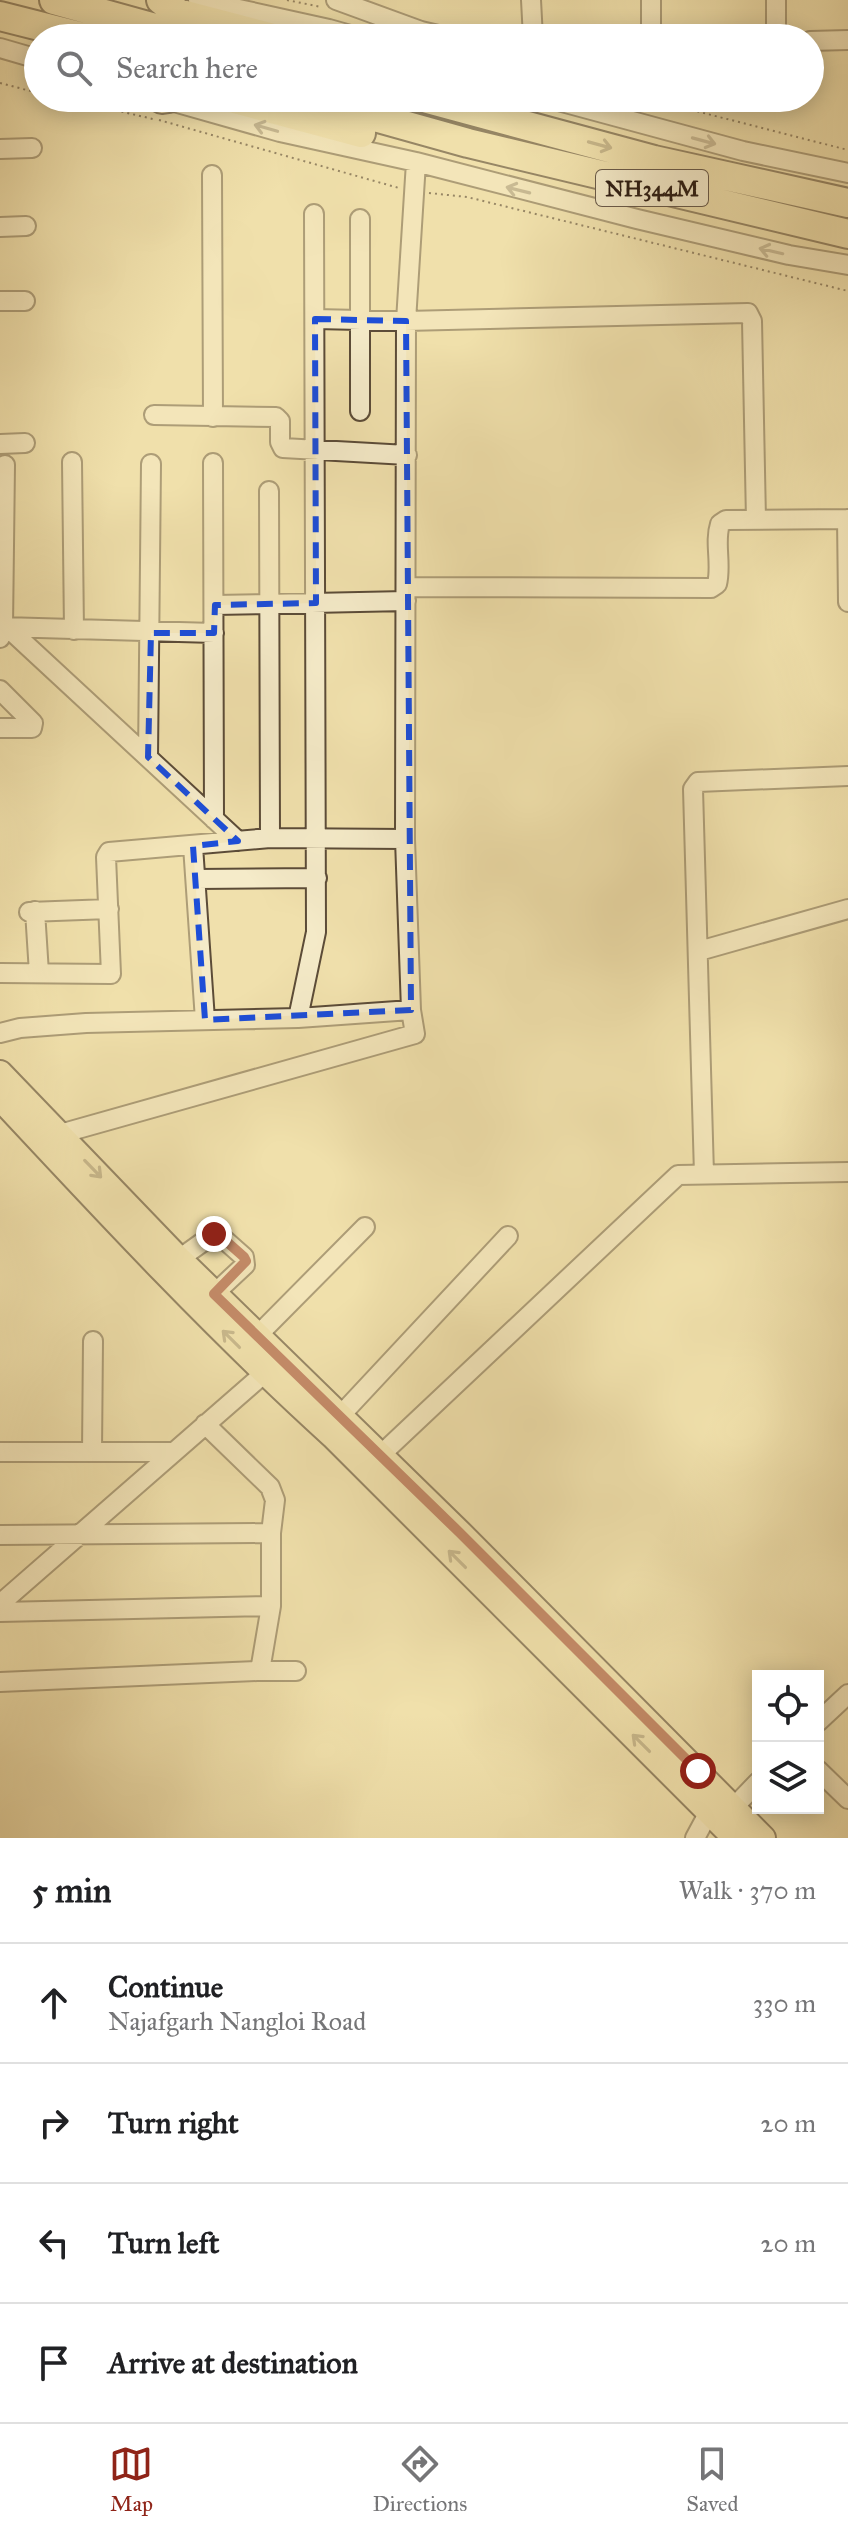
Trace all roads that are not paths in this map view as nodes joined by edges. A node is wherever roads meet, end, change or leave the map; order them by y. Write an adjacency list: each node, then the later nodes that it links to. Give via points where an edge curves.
1 (54, 0): 10 (highway)
2 (161, 0): 11 (highway, via 178,13)
3 (198, 0): 12 (street)
4 (336, 0): 13 (street)
5 (531, 0): 14 (street)
6 (651, 0): 15 (street)
7 (776, 0): 16 (street)
8 (0, 16): 9 (highway)
9 (32, 24)
10 (141, 24)
11 (220, 24)
12 (301, 24)
13 (395, 24)
14 (532, 24)
15 (651, 24)
16 (776, 24)
17 (848, 40): 18 (street)
18 (824, 41)
19 (0, 48): 20 (street)
20 (24, 55)
21 (210, 112): 29 (street, one-way to 21)
22 (284, 112): 26 (highway, via 395,141)
23 (357, 112): 26 (highway, NH344M)
24 (486, 112): 32 (highway, NH344M, one-way to 32, via 654,160)
25 (599, 112): 30 (street, one-way to 30)
26 (456, 140): 37 (highway, NH344M)
27 (32, 148): 28 (street)
28 (0, 149)
29 (416, 162): 38 (street, one-way to 29, via 637,219); 43 (street)
30 (848, 173)
31 (212, 175): 46 (street)
32 (848, 203)
33 (314, 214): 41 (street)
34 (360, 219): 42 (street)
35 (26, 226): 36 (street)
36 (0, 227)
37 (848, 234)
38 (848, 265)
39 (0, 301): 40 (street)
40 (25, 301)
41 (315, 319): 42 (street); 49 (street)
42 (359, 320): 43 (street); 44 (street)
43 (406, 321): 50 (street); 57 (street, via 748,313)
44 (360, 411)
45 (154, 415): 46 (street)
46 (213, 417): 49 (street, via 276,417 281,447)
47 (25, 443): 48 (street)
48 (0, 444)
49 (315, 449): 50 (street); 60 (street)
50 (407, 455): 58 (street)
51 (72, 462): 63 (street)
52 (213, 463): 62 (street)
53 (151, 464): 65 (street)
54 (5, 465): 64 (street)
55 (269, 491): 61 (street)
56 (848, 519): 57 (street); 59 (street)
57 (756, 520): 58 (street, via 720,524 719,574 711,588)
58 (406, 594): 60 (street); 74 (street)
59 (848, 602)
60 (316, 603): 61 (street); 73 (street)
61 (269, 604): 62 (street); 72 (street)
62 (215, 605): 66 (street)
63 (74, 630): 64 (street); 65 (street)
64 (3, 631): 69 (street)
65 (151, 633): 66 (street); 69 (street)
66 (214, 633): 71 (street)
67 (0, 690): 68 (street, via 33,723 32,728)
68 (0, 728)
69 (148, 757): 71 (street)
70 (848, 776): 81 (street, via 695,785)
71 (214, 819): 75 (street)
72 (270, 838): 73 (street); 75 (street)
73 (317, 838): 74 (street); 77 (street)
74 (405, 839): 84 (street)
75 (238, 841): 76 (street)
76 (193, 846): 78 (street); 79 (street, via 109,852)
77 (317, 878): 78 (street); 85 (street, via 315,941)
78 (197, 879): 86 (street)
79 (109, 909): 83 (street, via 111,974); 83 (street, via 32,912)
80 (848, 909): 81 (street)
81 (699, 951): 92 (street)
82 (0, 973): 83 (street)
83 (39, 973)
84 (411, 1010): 85 (street); 90 (street, via 415,1034)
85 (298, 1018): 86 (street)
86 (205, 1020): 87 (street, via 86,1023)
87 (0, 1033)
88 (0, 1073): 90 (main road)
89 (0, 1098): 94 (main road)
90 (60, 1134): 94 (main road, one-way to 94)
91 (848, 1172): 92 (street)
92 (704, 1174): 106 (street, via 675,1178)
93 (365, 1227): 98 (street)
94 (138, 1231): 96 (main road); 97 (main road)
95 (508, 1236): 101 (street)
96 (179, 1259): 97 (main road); 97 (street, via 214,1234 244,1257 245,1265)
97 (213, 1302): 98 (main road); 100 (main road, one-way to 97)
98 (257, 1336): 100 (main road)
99 (93, 1341): 104 (street)
100 (272, 1366): 101 (main road); 102 (street); 106 (main road)
101 (340, 1416): 106 (main road)
102 (205, 1424): 105 (street); 108 (street, via 273,1492)
103 (0, 1452): 104 (street)
104 (92, 1452): 105 (street)
105 (173, 1452): 107 (street)
106 (373, 1462): 121 (main road); 122 (main road, one-way to 106)
107 (80, 1533): 108 (street); 109 (street); 110 (street)
108 (271, 1533): 111 (street)
109 (0, 1535)
110 (0, 1604)
111 (271, 1606): 112 (street); 113 (street)
112 (0, 1612)
113 (257, 1671): 114 (street); 115 (street)
114 (296, 1671)
115 (0, 1682)
116 (848, 1694): 117 (street)
117 (824, 1716)
118 (824, 1776): 120 (street)
119 (752, 1788): 121 (street)
120 (848, 1799)
121 (734, 1807): 125 (main road)
122 (709, 1812): 123 (street); 124 (main road)
123 (695, 1838)
124 (735, 1838)
125 (763, 1838)

